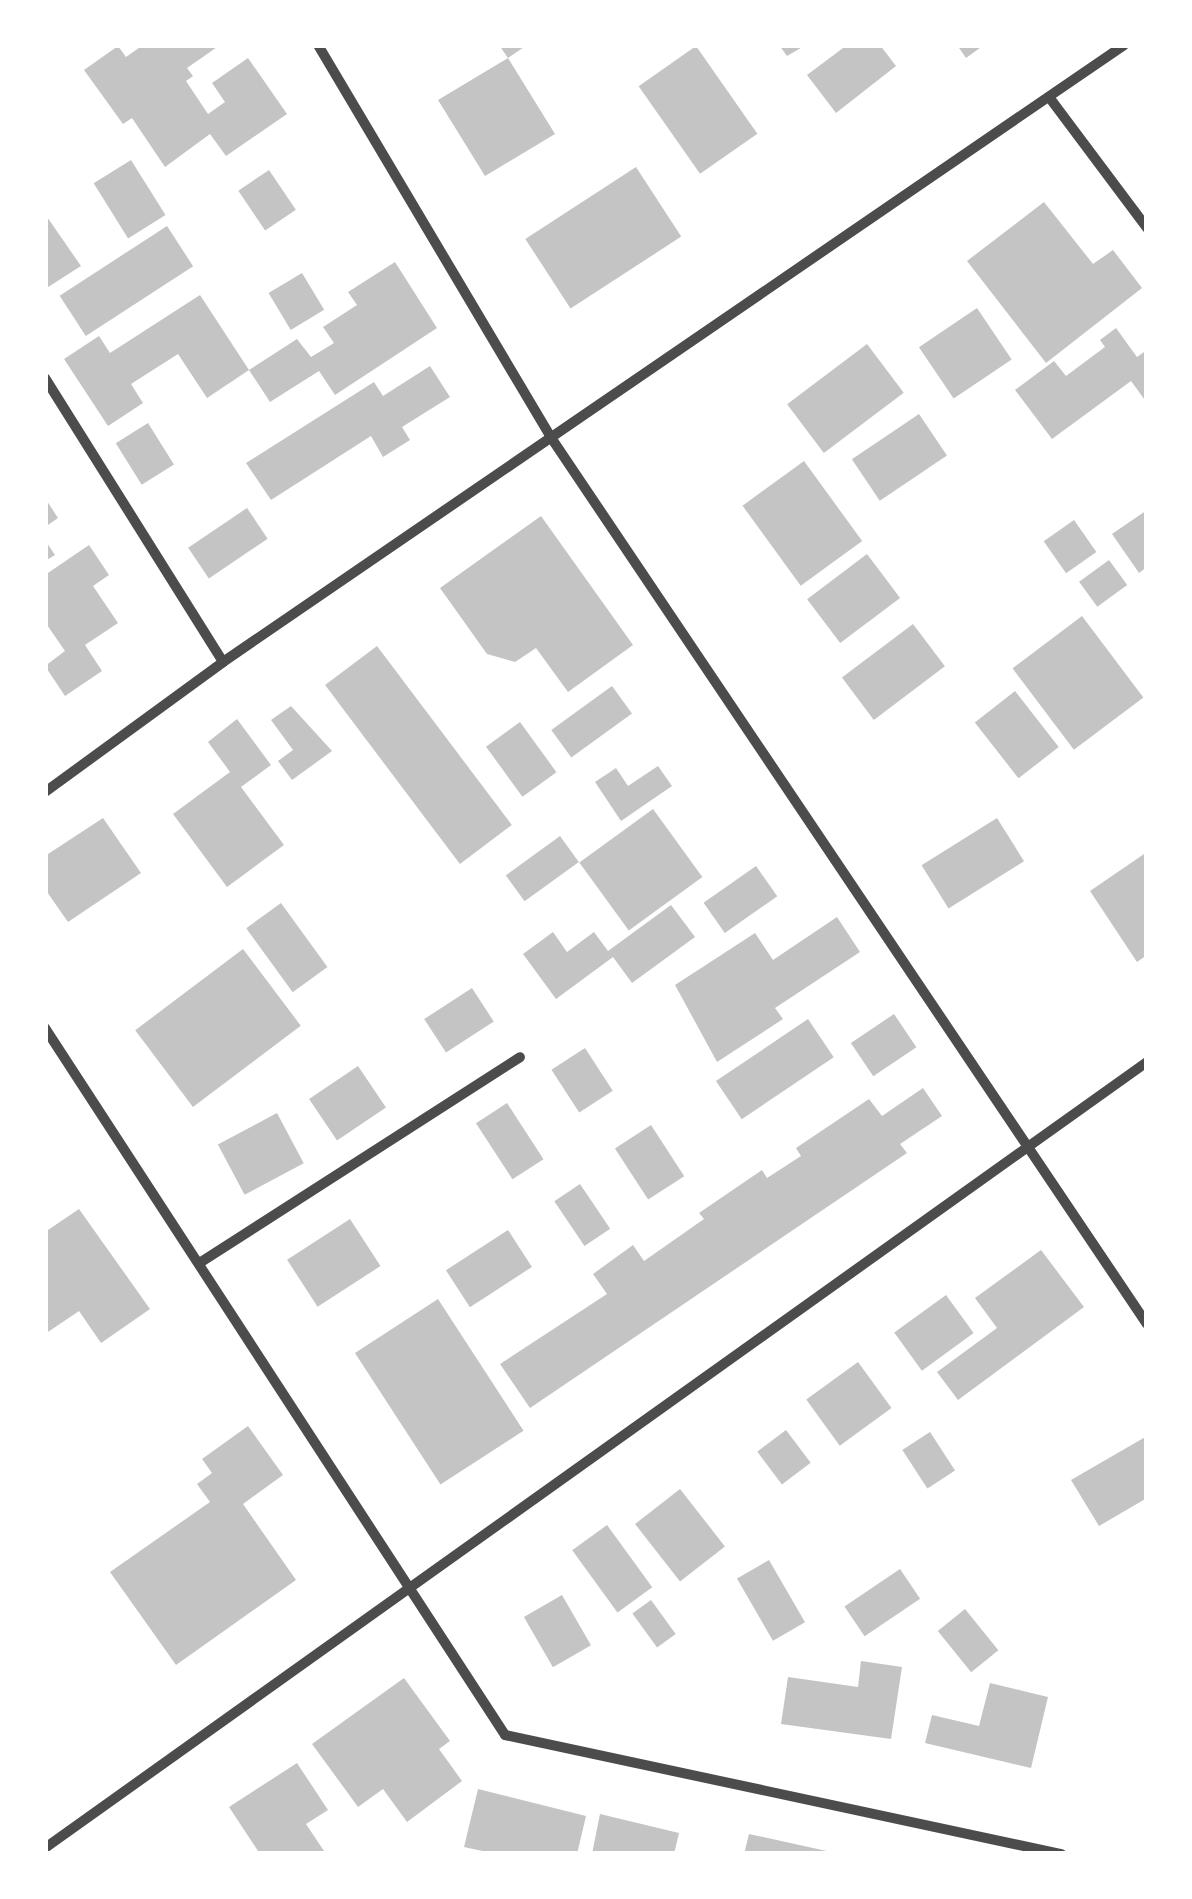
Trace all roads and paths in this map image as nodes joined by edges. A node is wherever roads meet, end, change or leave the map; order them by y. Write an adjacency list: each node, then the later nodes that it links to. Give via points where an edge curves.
1 (318, 45): 6 (street)
2 (1124, 45): 3 (street)
3 (1049, 97): 4 (street); 6 (street)
4 (1147, 228)
5 (45, 378): 7 (street)
6 (552, 439): 7 (street); 12 (street)
7 (223, 662): 8 (street)
8 (45, 792)
9 (45, 1028): 13 (street)
10 (520, 1057): 13 (street)
11 (1147, 1062): 12 (street)
12 (1025, 1146): 14 (street); 15 (street)
13 (201, 1262): 15 (street)
14 (1147, 1324)
15 (411, 1590): 16 (street); 17 (street, via 505,1735)
16 (45, 1848)
17 (1061, 1854)

